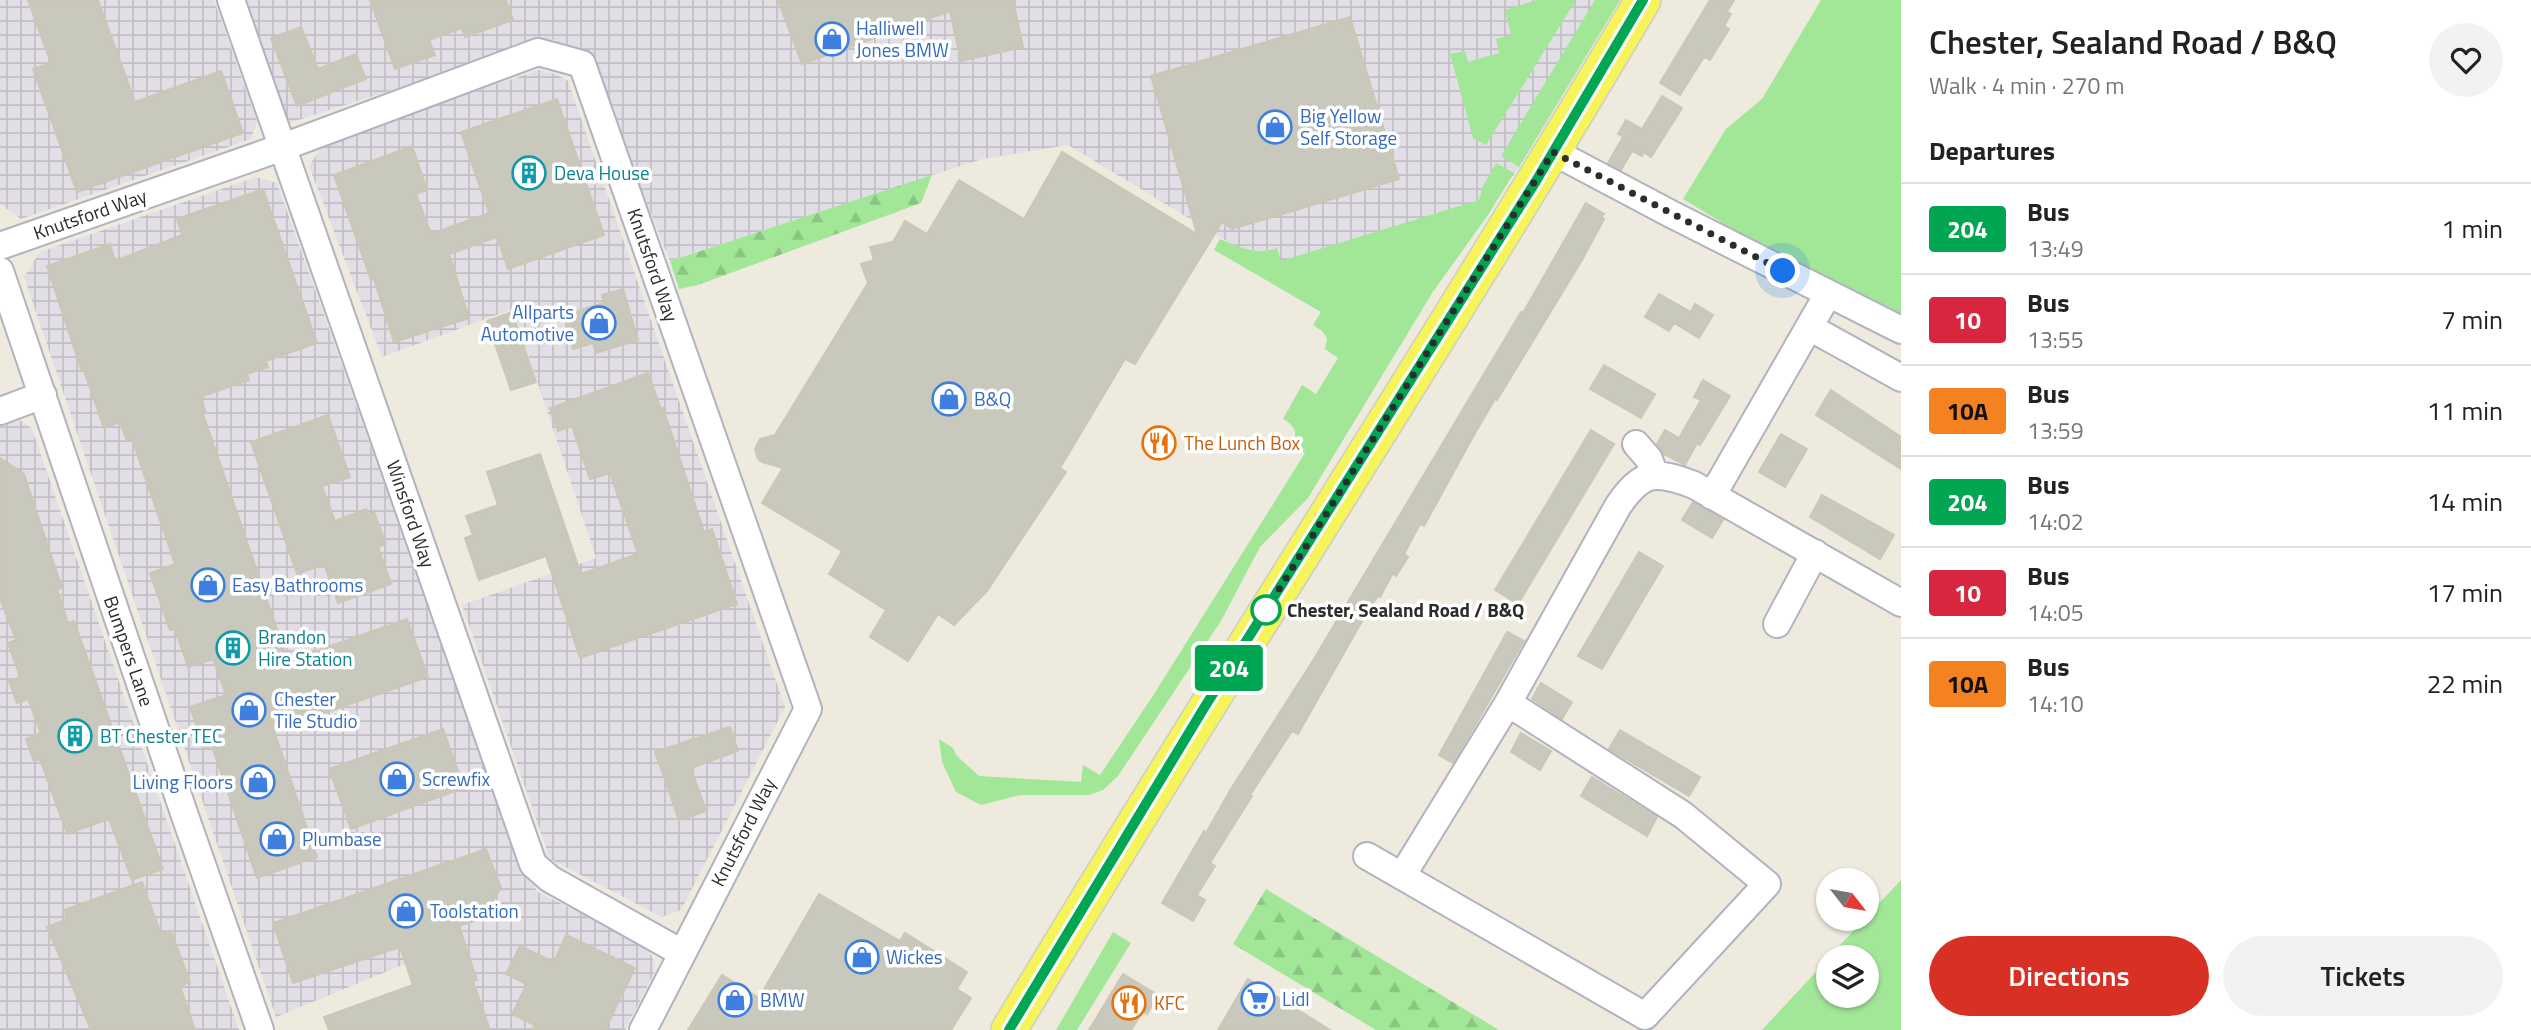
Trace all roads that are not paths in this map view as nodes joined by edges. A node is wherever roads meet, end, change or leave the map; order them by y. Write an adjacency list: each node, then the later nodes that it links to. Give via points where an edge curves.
1 (231, 0): 3 (street, Winsford Way)
2 (1643, 0): 4 (main road)
3 (283, 147): 5 (street, Knutsford Way); 22 (street, Winsford Way, via 533,864 550,879); 22 (street, Knutsford Way, via 538,52 582,64 808,709)
4 (1553, 152): 7 (street); 25 (main road, via 1204,708)
5 (0, 246)
6 (0, 271): 11 (street, Bumpers Lane)
7 (1828, 294): 8 (street); 9 (street)
8 (1810, 327): 10 (street); 15 (street)
9 (1901, 330)
10 (1901, 378)
11 (43, 395): 12 (street); 23 (street, Bumpers Lane)
12 (0, 411)
13 (1636, 444): 14 (street, via 1649,459)
14 (1655, 476): 15 (street, via 1673,477); 19 (street, via 1632,485 1618,506)
15 (1712, 496): 16 (street)
16 (1815, 553): 17 (street); 18 (street)
17 (1901, 603)
18 (1777, 624)
19 (1508, 704): 21 (street); 21 (street, via 1683,815 1767,884 1645,1016)
20 (1367, 856): 21 (street)
21 (1402, 876)
22 (682, 953): 24 (street, Knutsford Way)
23 (260, 1030)
24 (643, 1030)
25 (1009, 1030)

